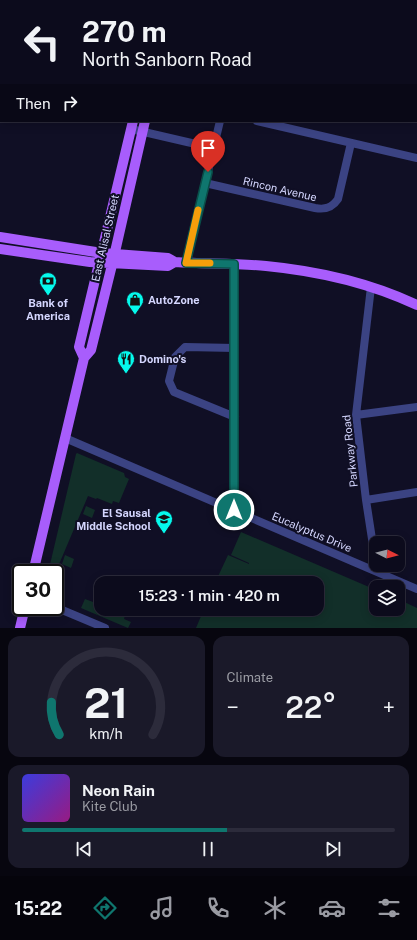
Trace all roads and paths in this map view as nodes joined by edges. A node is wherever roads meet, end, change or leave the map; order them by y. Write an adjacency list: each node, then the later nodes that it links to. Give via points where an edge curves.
1 (145, 122): 5 (main road, East Alisal Street)
2 (220, 122): 7 (street)
3 (261, 122): 6 (street)
4 (132, 125): 5 (street); 12 (main road, East Alisal Street)
5 (143, 132): 7 (street); 13 (main road, East Alisal Street)
6 (351, 143): 8 (street); 9 (street, Rincon Avenue, via 338,199 326,209)
7 (213, 148): 9 (street)
8 (417, 158)
9 (205, 183): 15 (street)
10 (0, 237): 12 (main road)
11 (0, 249): 16 (main road)
12 (102, 253): 13 (main road); 16 (main road, East Alisal Street)
13 (115, 254): 14 (main road, via 168,258); 17 (main road, East Alisal Street)
14 (175, 262): 15 (main road); 17 (main road, via 168,266)
15 (186, 263): 18 (main road)
16 (99, 264): 17 (main road); 22 (main road, East Alisal Street, via 79,347)
17 (112, 264): 22 (main road, East Alisal Street, via 91,350)
18 (234, 264): 19 (main road, via 291,269); 21 (street)
19 (371, 287): 20 (main road); 24 (street, Parkway Road)
20 (417, 305)
21 (234, 348): 25 (street); 25 (street, via 185,347 175,357 169,381 174,392)
22 (84, 358): 26 (main road, East Alisal Street)
23 (417, 407): 24 (street)
24 (356, 415): 28 (street, Parkway Road)
25 (235, 417): 29 (street)
26 (65, 438): 29 (street, Eucalyptus Drive); 31 (main road, East Alisal Street)
27 (417, 492): 28 (street)
28 (366, 500): 30 (street, Parkway Road)
29 (234, 510): 32 (street, Eucalyptus Drive)
30 (371, 536)
31 (35, 564)
32 (369, 564)
33 (385, 572): 34 (street, Eucalyptus Drive)
34 (417, 589)
35 (64, 611): 38 (street)
36 (23, 616): 37 (main road)
37 (20, 628)
38 (105, 628)

